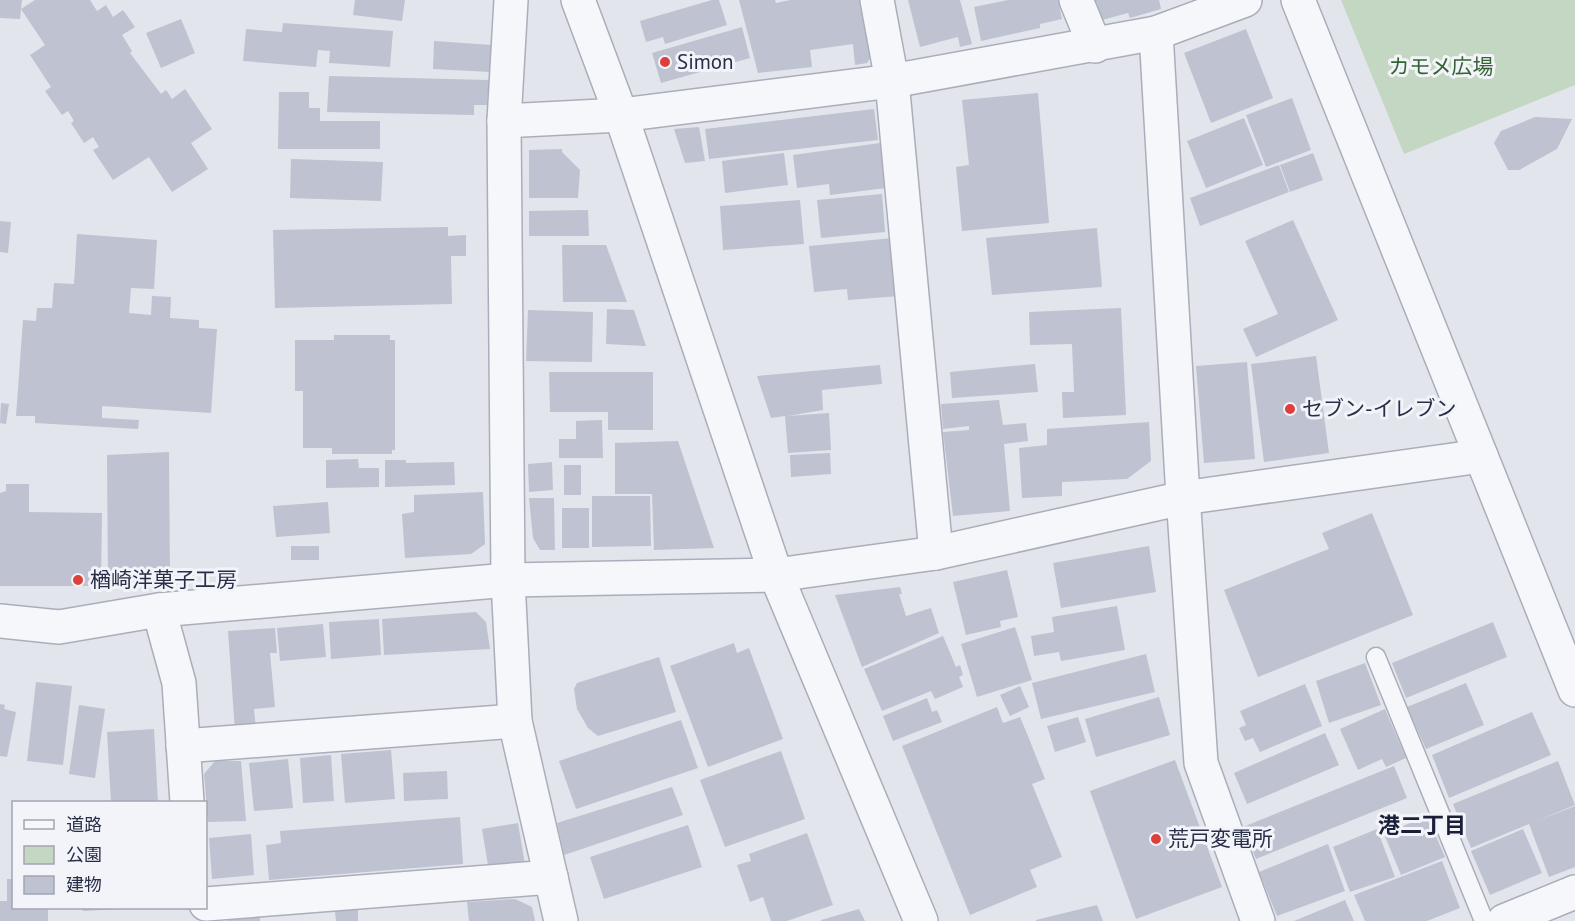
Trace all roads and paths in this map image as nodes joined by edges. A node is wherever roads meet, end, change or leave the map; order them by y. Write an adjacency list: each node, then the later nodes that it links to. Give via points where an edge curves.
1 (512, 0): 11 (street)
2 (578, 0): 10 (street)
3 (877, 0): 9 (street)
4 (1076, 0): 8 (street)
5 (1245, 0): 7 (street)
6 (1298, 0): 12 (street)
7 (1156, 33): 8 (street); 13 (street)
8 (1095, 46): 9 (street)
9 (892, 81): 10 (street); 14 (street)
10 (621, 115): 11 (street); 15 (street)
11 (504, 121): 16 (street)
12 (1481, 456): 13 (street); 20 (street)
13 (1183, 498): 14 (street); 29 (street, via 1201,763)
14 (936, 553): 15 (street)
15 (776, 575): 16 (street); 28 (street)
16 (508, 579): 17 (street); 21 (street)
17 (159, 610): 18 (street, via 59,627); 22 (street, via 179,683)
18 (0, 621)
19 (1376, 657): 30 (lane)
20 (1575, 690)
21 (515, 721): 22 (street); 24 (street)
22 (183, 746): 23 (street)
23 (187, 801)
24 (551, 877): 26 (street); 27 (street)
25 (1575, 892): 31 (street)
26 (207, 904)
27 (561, 921)
28 (921, 921)
29 (1258, 921)
30 (1484, 921)
31 (1504, 921)

